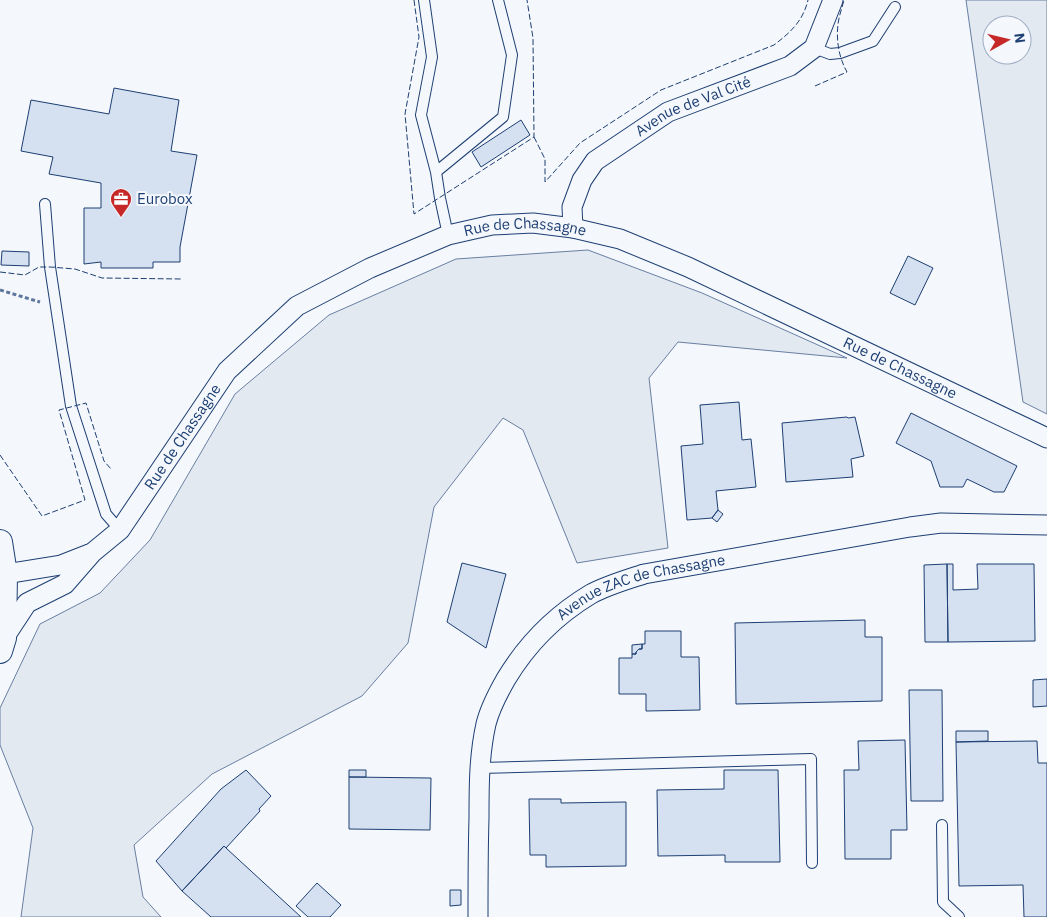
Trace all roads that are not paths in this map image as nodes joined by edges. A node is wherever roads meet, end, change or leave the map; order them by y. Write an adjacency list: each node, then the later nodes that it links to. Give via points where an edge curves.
1 (424, 0): 6 (lane, via 432,57 421,115)
2 (498, 0): 6 (lane, via 512,55 503,117)
3 (833, 0): 5 (street)
4 (895, 7): 5 (lane, via 873,41 840,53 830,54)
5 (814, 48): 8 (street, Avenue de Val Cité, via 790,66 668,112 595,161 582,180 572,207)
6 (436, 172): 9 (lane)
7 (45, 204): 12 (lane, via 50,267 71,406 106,514)
8 (573, 228): 9 (street, Rue de Chassagne, via 533,223 492,225); 10 (street, Rue de Chassagne, via 620,239 688,267)
9 (448, 235): 12 (street, Rue de Chassagne, via 370,268 297,306 227,371)
10 (1047, 438)
11 (1047, 525): 17 (street, Avenue ZAC de Chassagne, via 941,523 910,527 644,574 618,582 592,594 561,615 517,662 498,693 487,721)
12 (120, 530): 14 (street, Rue de Chassagne)
13 (0, 542): 15 (street)
14 (92, 553): 15 (street, Rue de Chassagne); 15 (street, Rue de Chassagne, via 65,584)
15 (7, 589): 16 (street)
16 (2, 644)
17 (480, 768): 19 (lane, via 811,759); 20 (street, Avenue ZAC de Chassagne)
18 (942, 825): 21 (lane, via 943,902)
19 (812, 863)
20 (478, 917)
21 (959, 917)

